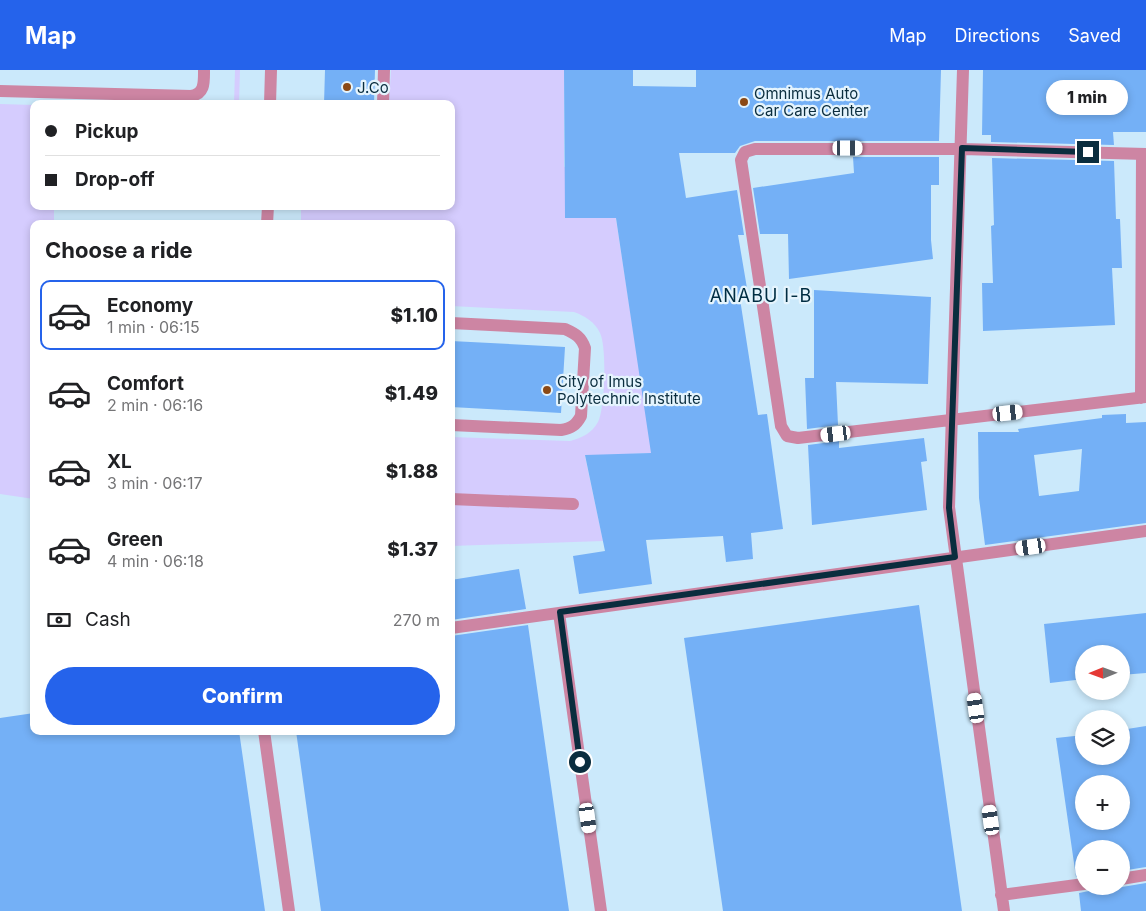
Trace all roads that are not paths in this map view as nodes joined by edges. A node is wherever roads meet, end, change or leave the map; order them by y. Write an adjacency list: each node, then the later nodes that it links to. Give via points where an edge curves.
1 (204, 70): 5 (street, via 203,88 196,96)
2 (271, 70): 6 (street)
3 (384, 70): 7 (street)
4 (963, 70): 8 (street)
5 (0, 92)
6 (270, 100)
7 (383, 100)
8 (962, 148): 9 (street); 12 (street); 12 (street, via 755,149 745,152 742,160 783,432 798,438)
9 (1144, 154): 11 (street)
10 (455, 323): 13 (street, via 565,330 576,333 585,348 581,416 577,424 561,430)
11 (1143, 398): 12 (street)
12 (950, 420): 17 (street, via 949,508)
13 (455, 425)
14 (455, 499): 15 (street)
15 (574, 504)
16 (1146, 531): 17 (street)
17 (955, 557): 18 (street); 24 (street)
18 (560, 612): 19 (street); 26 (street)
19 (455, 627)
20 (265, 735): 25 (street)
21 (1146, 875): 22 (street)
22 (1130, 878)
23 (1075, 885): 24 (street)
24 (1002, 895): 27 (street)
25 (288, 911)
26 (601, 911)
27 (1004, 911)

